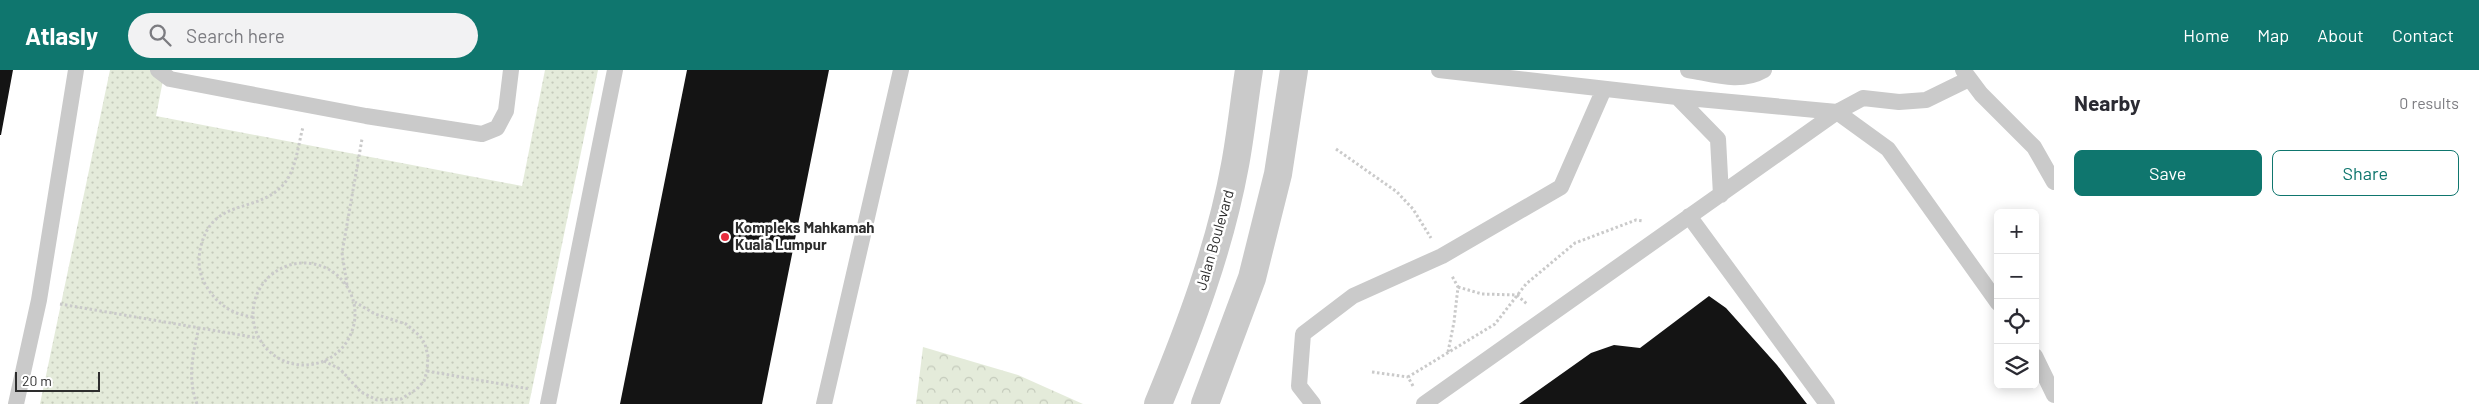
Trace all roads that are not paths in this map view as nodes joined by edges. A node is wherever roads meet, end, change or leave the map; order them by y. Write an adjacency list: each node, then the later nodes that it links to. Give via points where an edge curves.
1 (76, 70): 24 (lane, via 38,300)
2 (158, 70): 3 (lane, via 170,79 482,134 497,128 506,111)
3 (511, 70)
4 (615, 70): 23 (lane)
5 (901, 70): 25 (lane)
6 (1249, 70): 26 (street, Jalan Boulevard, via 1235,166 1208,269)
7 (1294, 70): 27 (street, via 1278,174 1252,278)
8 (1439, 70): 13 (lane)
9 (1688, 70): 11 (lane)
10 (1764, 70): 11 (lane, via 1756,75 1726,78)
11 (1711, 71)
12 (1966, 74): 15 (lane, via 1926,100 1899,102 1863,98); 16 (lane, via 2034,147)
13 (1604, 89): 14 (lane); 28 (lane, via 1561,187 1442,256 1353,296 1303,334 1299,386)
14 (1676, 97): 15 (lane); 17 (lane, via 1718,139)
15 (1837, 112): 17 (lane); 19 (lane, via 1888,149)
16 (2054, 182)
17 (1721, 195): 18 (lane)
18 (1689, 216): 22 (lane, via 1543,319); 29 (lane)
19 (1995, 299)
20 (2039, 364): 21 (lane)
21 (2054, 395)
22 (1419, 397)
23 (549, 398)
24 (16, 404)
25 (824, 404)
26 (1158, 404)
27 (1205, 404)
28 (1313, 404)
29 (1827, 404)

